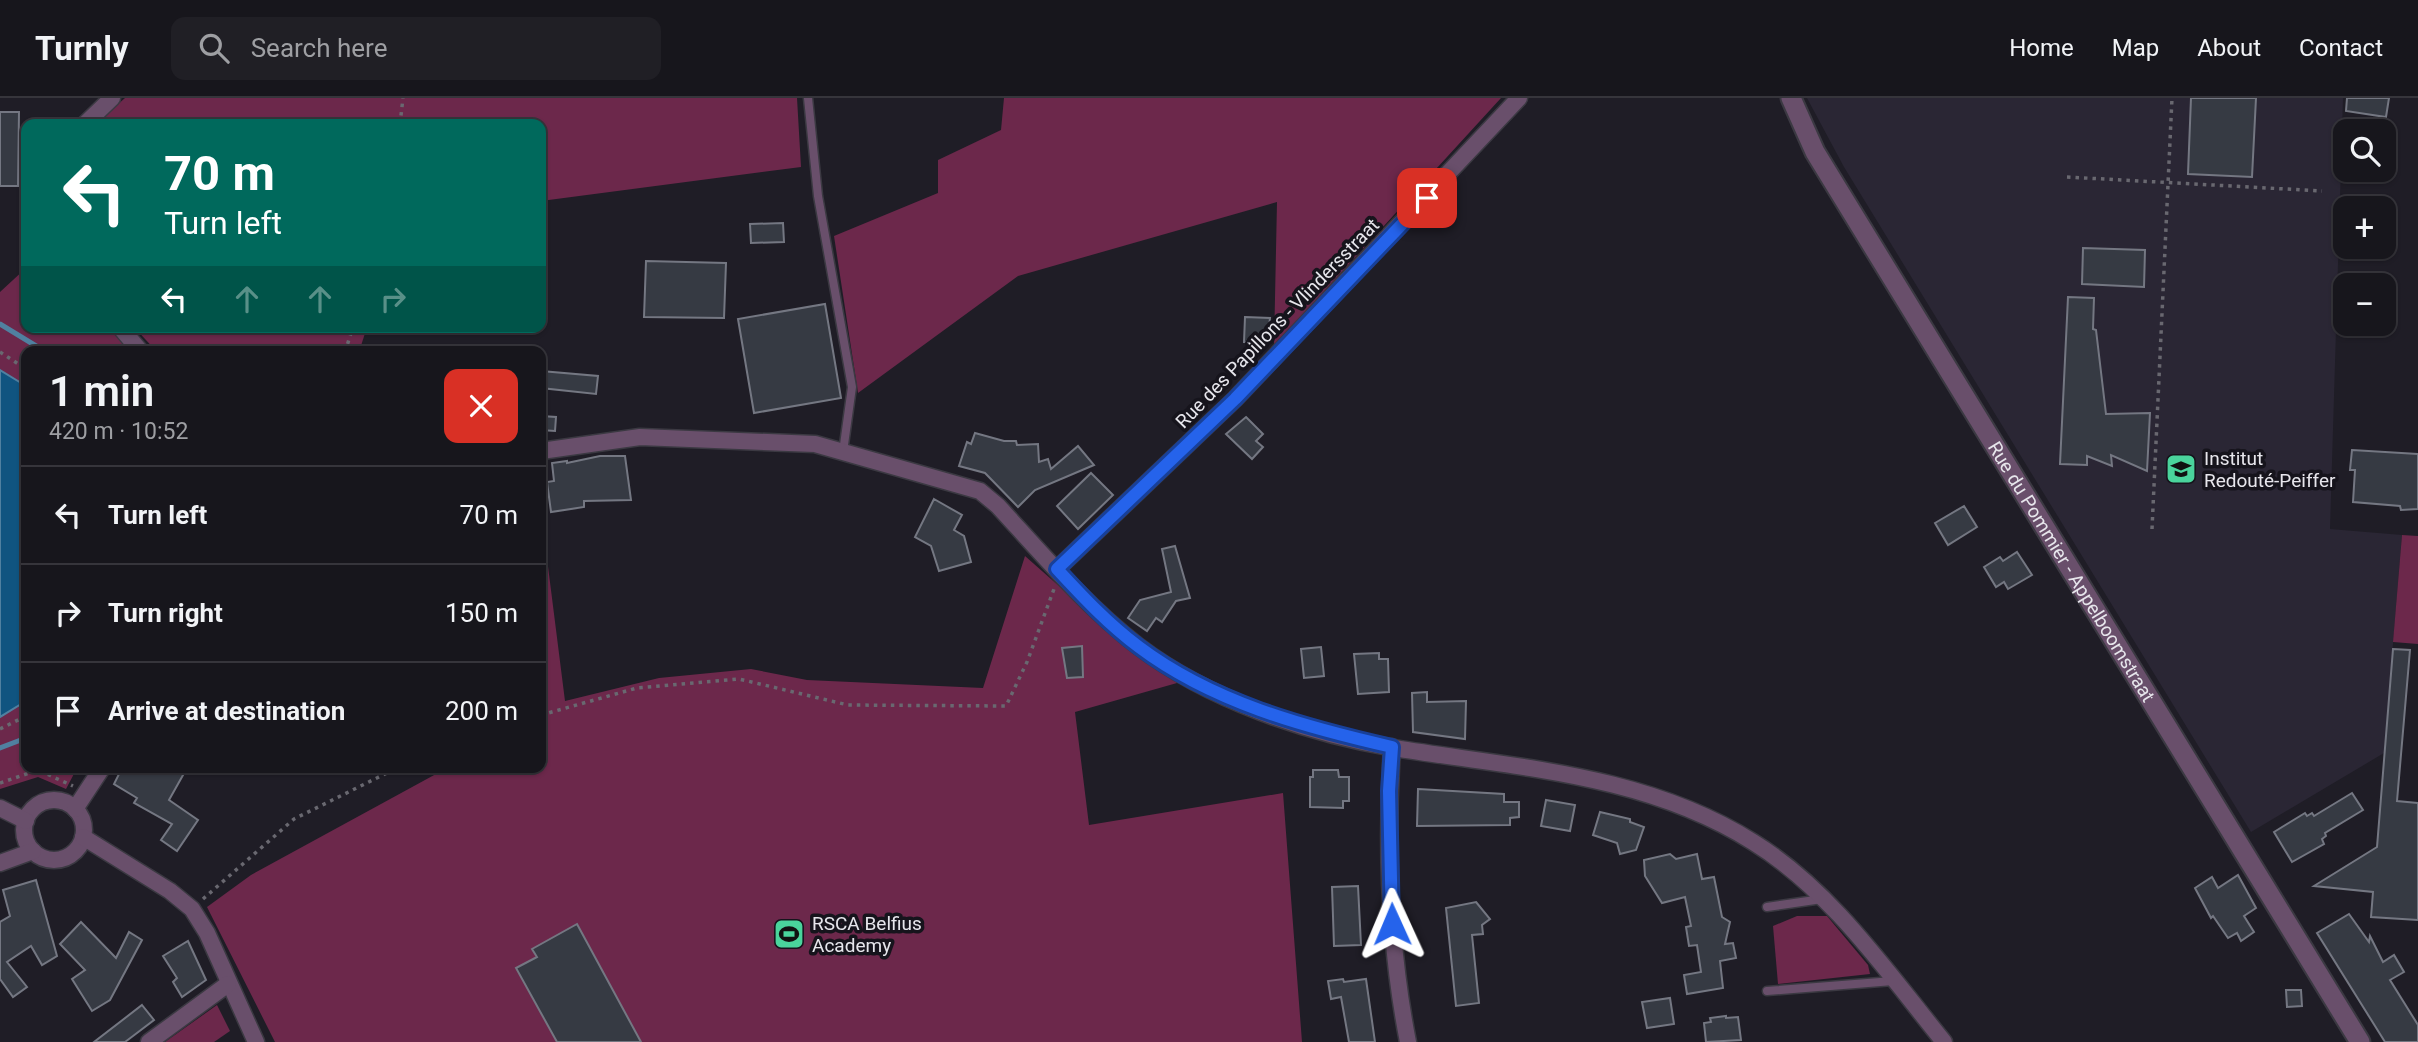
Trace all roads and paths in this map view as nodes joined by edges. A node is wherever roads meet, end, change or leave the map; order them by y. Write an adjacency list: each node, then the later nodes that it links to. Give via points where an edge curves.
1 (113, 98): 7 (street)
2 (403, 98): 8 (path)
3 (808, 98): 15 (lane, via 817,196 852,387)
4 (1519, 98): 17 (street, Rue des Papillons - Vlindersstraat, via 1235,399)
5 (1791, 98): 44 (street, Rue du Pommier - Appelboomstraat, via 1822,162)
6 (2172, 98): 10 (path)
7 (90, 119)
8 (401, 119)
9 (2067, 177): 10 (path)
10 (2169, 183): 11 (path); 16 (path)
11 (2322, 191)
12 (0, 352): 13 (path)
13 (21, 366)
14 (546, 450): 15 (street, via 640,437 815,444)
15 (843, 452): 17 (street, via 980,491)
16 (2152, 529)
17 (1060, 573): 18 (path, via 1006,706 848,705 739,680 637,688); 21 (street, via 1140,648 1202,686 1318,730)
18 (546, 714)
19 (21, 718): 20 (path)
20 (0, 729)
21 (1392, 747): 34 (street, via 1582,776 1650,795 1705,815 1752,841 1788,865); 42 (street, via 1392,924)
22 (29, 773): 26 (path)
23 (45, 773): 27 (path)
24 (99, 773): 27 (street)
25 (387, 773): 36 (path, via 294,819)
26 (0, 783)
27 (88, 793): 29 (street)
28 (0, 808): 30 (street)
29 (75, 809): 30 (street, via 48,801); 31 (street, via 84,827)
30 (26, 821): 32 (street, via 27,842)
31 (83, 837): 32 (street, via 74,852 58,860); 36 (street)
32 (33, 851): 33 (street)
33 (0, 863)
34 (1822, 900): 35 (lane); 37 (street)
35 (1767, 906)
36 (192, 909): 38 (street)
37 (1894, 981): 39 (lane); 43 (street)
38 (228, 984): 40 (street); 41 (street)
39 (1768, 991)
40 (149, 1042)
41 (256, 1042)
42 (1408, 1042)
43 (1944, 1042)
44 (2360, 1042)

